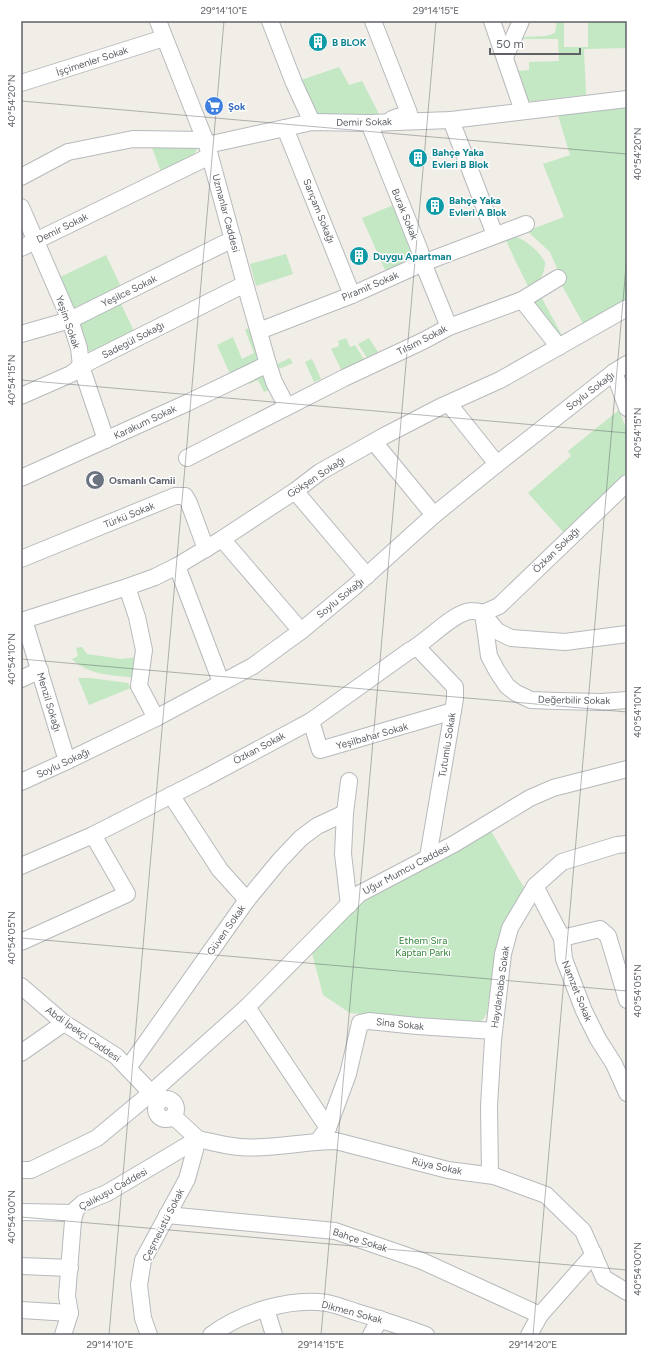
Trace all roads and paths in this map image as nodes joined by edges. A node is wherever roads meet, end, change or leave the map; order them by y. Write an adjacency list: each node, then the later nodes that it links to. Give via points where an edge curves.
1 (158, 21): 6 (street, Uzmanlar Caddesi)
2 (270, 21): 12 (street)
3 (373, 21): 13 (street, via 409,113)
4 (492, 21): 7 (street)
5 (521, 21): 7 (street)
6 (164, 38): 8 (street, İşçimenler Sokak); 15 (street, Uzmanlar Caddesi)
7 (505, 57): 10 (street)
8 (21, 83)
9 (627, 98): 10 (street, Demir Sokak)
10 (523, 111): 11 (street, Demir Sokak)
11 (451, 120): 13 (street, Demir Sokak); 19 (street)
12 (312, 122): 13 (street, Demir Sokak); 14 (street, Demir Sokak)
13 (376, 123): 23 (street, Burak Sokak)
14 (285, 128): 15 (street, Demir Sokak); 26 (street, Sarıçam Sokağı)
15 (207, 147): 16 (street, via 133,139 68,152); 20 (street, Uzmanlar Caddesi); 21 (street, Demir Sokak)
16 (21, 177)
17 (21, 207): 21 (street, Yeşim Sokak)
18 (526, 224): 19 (street, Piramit Sokak)
19 (495, 235): 23 (street, Piramit Sokak)
20 (233, 239): 25 (street, Uzmanlar Caddesi); 29 (street, Yeşilce Sokak)
21 (36, 241): 22 (street, Demir Sokak); 29 (street, Yeşim Sokak)
22 (21, 248)
23 (423, 263): 26 (street, Piramit Sokak); 30 (street, Burak Sokak)
24 (558, 278): 27 (street, Tılsım Sokak)
25 (245, 284): 31 (street, Uzmanlar Caddesi); 35 (street, Sadegül Sokağı)
26 (352, 295): 31 (street, Piramit Sokak)
27 (522, 300): 30 (street, Tılsım Sokak); 33 (street)
28 (627, 308): 33 (street, Gökşen Sokağı)
29 (70, 320): 32 (street, Yeşilce Sokak); 35 (street, Yeşim Sokak, via 79,348)
30 (448, 326): 39 (street, Tılsım Sokak, via 423,341)
31 (259, 331): 34 (street, Uzmanlar Caddesi)
32 (21, 334)
33 (559, 347): 38 (street, Gökşen Sokağı, via 500,380)
34 (268, 364): 39 (street, Uzmanlar Caddesi); 41 (street, Karakum Sokak)
35 (81, 366): 37 (street, Sadegül Sokağı, via 71,374); 41 (street, Yeşim Sokak)
36 (620, 368): 40 (street); 44 (street, Soylu Sokağı)
37 (21, 396)
38 (449, 404): 42 (street, Gökşen Sokağı); 44 (street)
39 (287, 407): 43 (street, Tılsım Sokak)
40 (627, 408)
41 (106, 440): 45 (street, Karakum Sokak)
42 (374, 442): 47 (street, Gökşen Sokağı, via 320,472); 48 (street)
43 (187, 458)
44 (497, 464): 48 (street, Soylu Sokağı)
45 (21, 478)
46 (627, 483): 55 (street, Özkan Sokağı, via 499,606)
47 (295, 491): 49 (street, Gökşen Sokağı); 53 (street)
48 (434, 515): 53 (street, Soylu Sokağı)
49 (222, 539): 50 (street, Gökşen Sokağı); 57 (street)
50 (206, 549): 51 (street, Türkü Sokak, via 189,503 184,496 175,496); 52 (street, Gökşen Sokağı)
51 (21, 559)
52 (178, 566): 54 (street, Gökşen Sokağı); 62 (street)
53 (367, 576): 57 (street, Soylu Sokağı)
54 (127, 587): 56 (street, Gökşen Sokağı); 65 (street, via 144,650 139,686)
55 (483, 613): 58 (street, via 497,632 512,638 564,642); 59 (street, Özkan Sokak, via 463,613); 63 (street, Değerbilir Sokak, via 490,656 507,686 516,693 531,700)
56 (22, 620): 60 (street, Menzil Sokağı)
57 (301, 631): 62 (street, Soylu Sokağı, via 253,666)
58 (627, 634)
59 (417, 647): 64 (street, Tutumlu Sokak, via 455,687); 66 (street, Özkan Sokak)
60 (40, 670): 61 (street); 67 (street, Menzil Sokağı)
61 (21, 679)
62 (221, 682): 65 (street, Soylu Sokağı)
63 (627, 700)
64 (453, 712): 66 (street, Yeşilbahar Sokak, via 320,750); 75 (street, Tutumlu Sokak)
65 (156, 718): 67 (street, Soylu Sokağı)
66 (311, 721): 71 (street, Özkan Sokak)
67 (68, 762): 70 (street, Soylu Sokağı)
68 (627, 769): 75 (street, Uğur Mumcu Caddesi, via 553,788 530,798)
69 (349, 780): 72 (street)
70 (21, 782)
71 (171, 795): 73 (street, Özkan Sokak); 78 (street, via 220,870)
72 (345, 813): 78 (street, Güven Sokak, via 317,826 301,838); 79 (street, via 343,854)
73 (93, 835): 76 (street, Özkan Sokak); 81 (street, via 128,894)
74 (627, 844): 77 (street, Haydarbaba Sokak, via 562,862)
75 (428, 857): 79 (street, Uğur Mumcu Caddesi, via 359,894)
76 (21, 866)
77 (535, 886): 80 (street, Namzet Sokak); 86 (street, Haydarbaba Sokak, via 510,928)
78 (247, 900): 88 (street, Güven Sokak)
79 (349, 905): 84 (street, Uğur Mumcu Caddesi)
80 (562, 938): 83 (street, via 600,929 608,936); 89 (street, Namzet Sokak, via 564,959 584,1011)
81 (21, 942)
82 (21, 986): 85 (street, Abdi İpekçi Caddesi)
83 (627, 1000)
84 (247, 1007): 90 (street, Uğur Mumcu Caddesi); 91 (street)
85 (64, 1023): 87 (street); 88 (street, Abdi İpekçi Caddesi, via 116,1056)
86 (494, 1031): 91 (street, Sina Sokak, via 369,1021 360,1023 348,1074); 95 (street, Haydarbaba Sokak, via 489,1106)
87 (21, 1053)
88 (128, 1068): 90 (street, Abdi İpekçi Caddesi)
89 (627, 1093)
90 (155, 1097): 92 (street, via 158,1116 164,1119 173,1116); 94 (street, Uğur Mumcu Caddesi, via 98,1138 31,1170)
91 (328, 1128): 93 (street, Sina Sokak)
92 (198, 1139): 93 (street, Rüya Sokak, via 241,1147 288,1146); 97 (street, Çalıkuşu Caddesi, via 107,1193 83,1204); 98 (street, Çeşmeüstü Sokak, via 187,1179)
93 (318, 1141): 95 (street, Rüya Sokak, via 336,1141 448,1170)
94 (21, 1170)
95 (490, 1175): 99 (street, Rüya Sokak, via 546,1195 583,1231)
96 (21, 1212): 97 (street)
97 (75, 1213): 101 (street, Çalıkuşu Caddesi)
98 (167, 1216): 106 (street, Bahçe Sokak, via 335,1230 422,1261); 110 (street, Çeşmeüstü Sokak, via 143,1260 139,1285 143,1318)
99 (594, 1254): 102 (street, Rüya Sokak, via 604,1278); 106 (street)
100 (21, 1266): 101 (street)
101 (70, 1268): 105 (street, Çalıkuşu Caddesi, via 67,1296)
102 (627, 1292)
103 (266, 1309): 107 (street, Dikmen Sokak, via 280,1305 327,1303); 108 (street, Dikmen Sokak); 112 (street)
104 (21, 1310): 105 (street)
105 (70, 1313): 109 (street, Çalıkuşu Caddesi)
106 (540, 1315): 115 (street)
107 (380, 1319): 113 (street); 114 (street, Dikmen Sokak)
108 (227, 1330): 111 (street, Dikmen Sokak)
109 (63, 1335)
110 (149, 1335)
111 (212, 1335)
112 (274, 1335)
113 (371, 1335)
114 (426, 1335)
115 (529, 1335)

